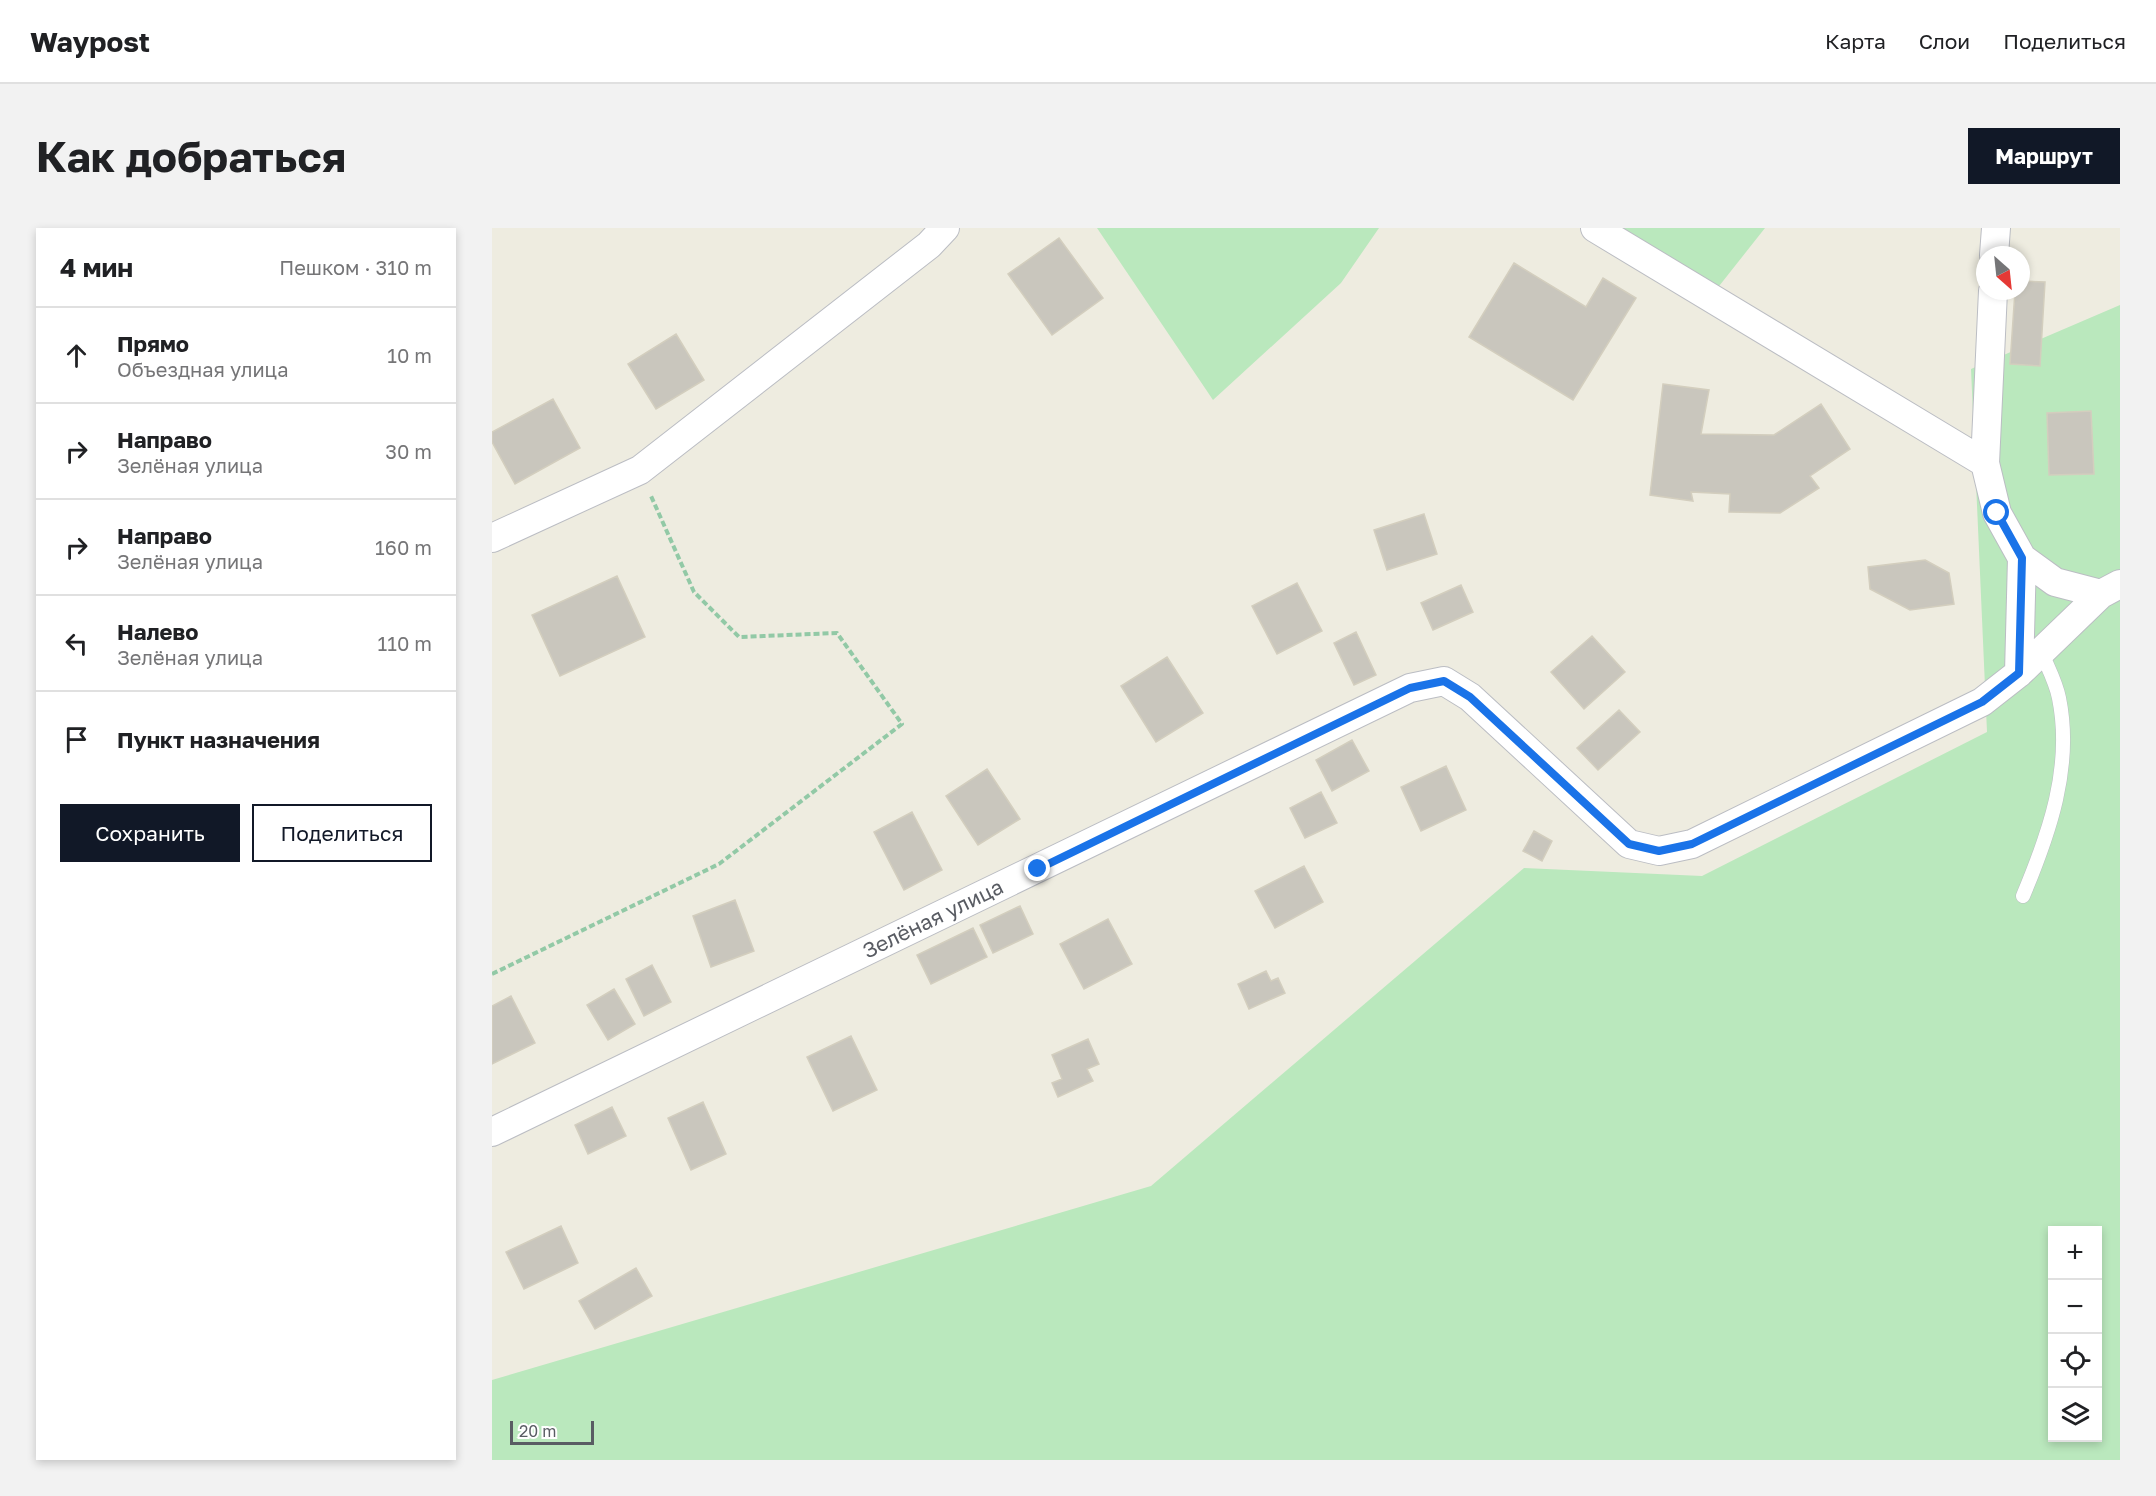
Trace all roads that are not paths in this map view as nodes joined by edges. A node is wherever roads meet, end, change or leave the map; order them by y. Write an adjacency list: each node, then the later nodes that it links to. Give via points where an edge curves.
1 (945, 228): 7 (street, via 929,245 640,470)
2 (1595, 228): 6 (street)
3 (1996, 228): 4 (street)
4 (1995, 246)
5 (1992, 300): 6 (street)
6 (1985, 463): 8 (street, via 1997,513)
7 (492, 538)
8 (2022, 558): 9 (street, via 2055,582); 11 (street)
9 (2110, 589): 10 (street, Зелёная улица)
10 (2041, 651): 11 (street, Зелёная улица); 12 (lane, via 2059,696 2064,735 2059,789 2045,843)
11 (2019, 673): 13 (street, Зелёная улица, via 1982,702 1692,844 1659,851 1629,844 1470,697 1444,681 1410,688)
12 (2024, 896)
13 (492, 1132)

